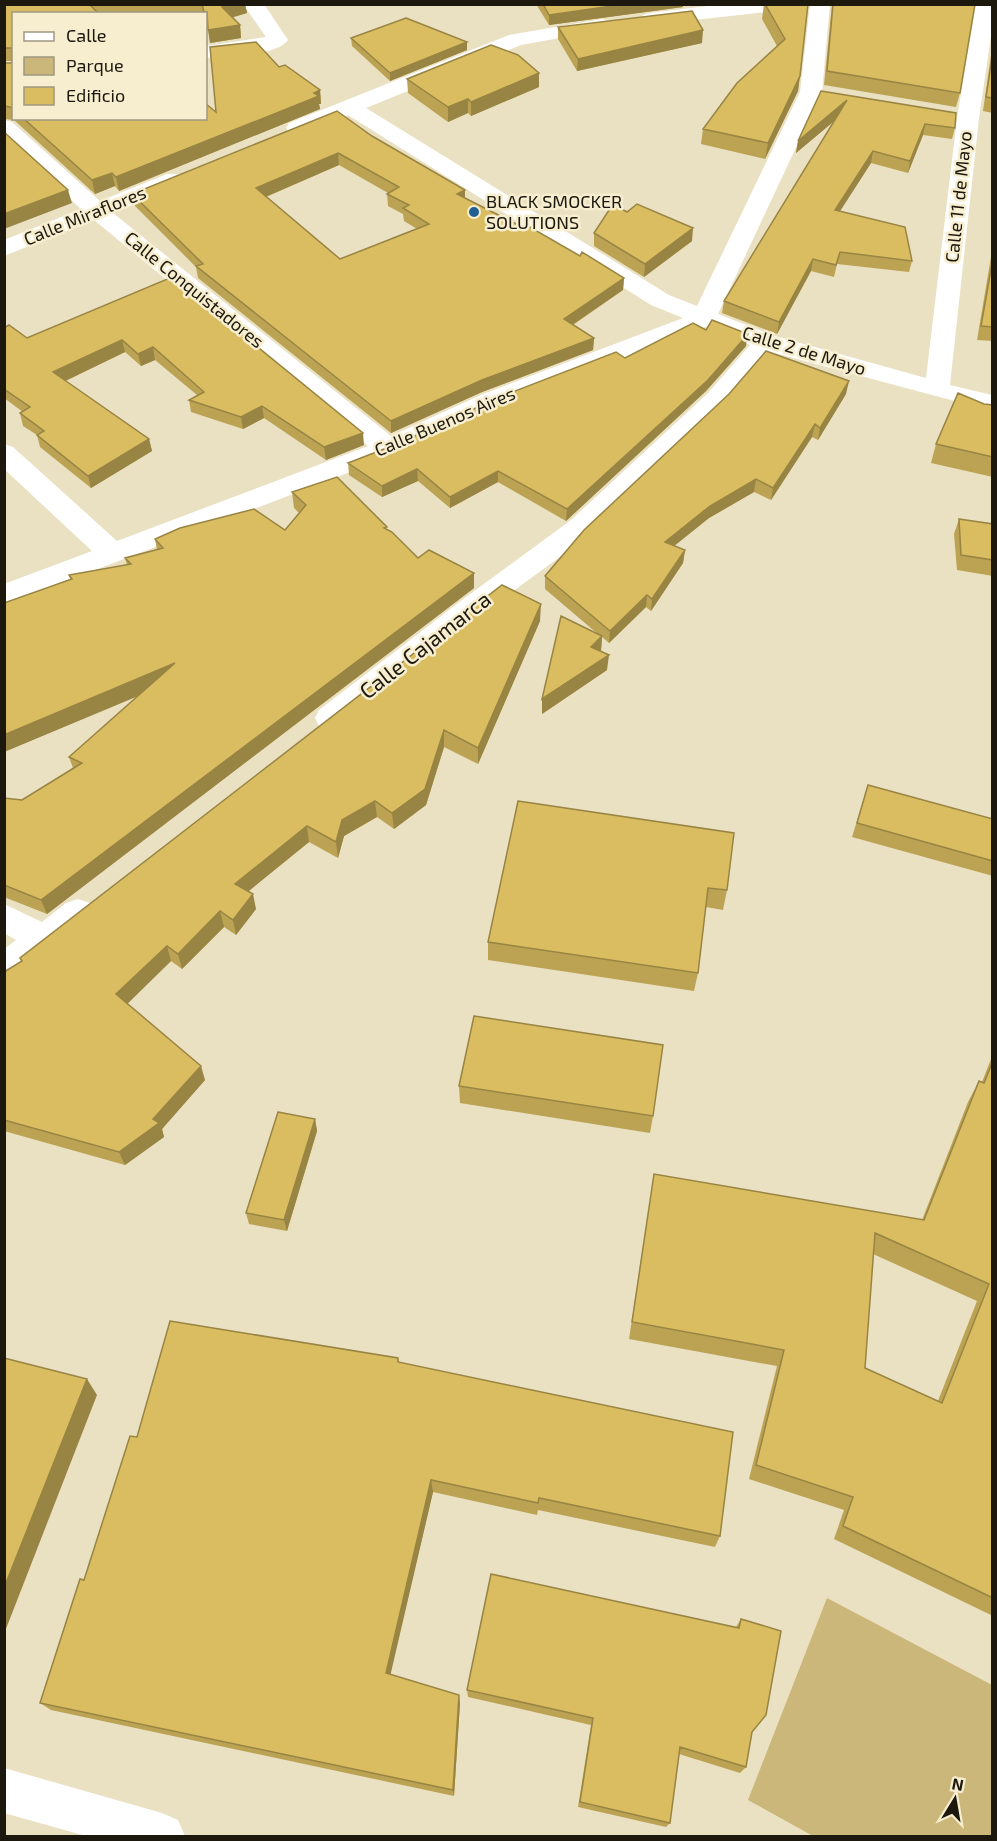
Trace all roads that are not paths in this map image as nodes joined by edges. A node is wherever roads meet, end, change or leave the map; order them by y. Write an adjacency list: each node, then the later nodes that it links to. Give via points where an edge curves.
1 (253, 4): 5 (street, via 278,40 245,49)
2 (784, 4): 6 (street, via 573,28 516,39)
3 (820, 4): 14 (street, via 822,94)
4 (986, 4): 7 (street, Calle 11 de Mayo)
5 (207, 52)
6 (348, 106): 10 (street); 14 (street, Calle 2 de Mayo, via 660,300)
7 (956, 116): 8 (street); 16 (street, Calle 11 de Mayo)
8 (993, 122)
9 (4, 127): 12 (street, Calle Conquistadores)
10 (283, 134)
11 (195, 170): 12 (street, Calle Miraflores)
12 (97, 212): 13 (street, Calle Miraflores); 18 (street, Calle Conquistadores)
13 (4, 249)
14 (703, 318): 15 (street, Calle 2 de Mayo); 18 (street, Calle Buenos Aires, via 492,400)
15 (766, 342): 16 (street, Calle 2 de Mayo); 22 (street, Calle Cajamarca, via 717,399 581,527)
16 (937, 390): 17 (street, Calle 2 de Mayo)
17 (993, 403)
18 (388, 448): 20 (street, Calle Buenos Aires)
19 (4, 453): 20 (street)
20 (113, 554): 21 (street, Calle Buenos Aires)
21 (4, 595)
22 (308, 735)
23 (101, 896): 25 (street)
24 (4, 917): 25 (street)
25 (44, 939): 26 (street)
26 (4, 968)
27 (4, 1790): 28 (street)
28 (162, 1836)

